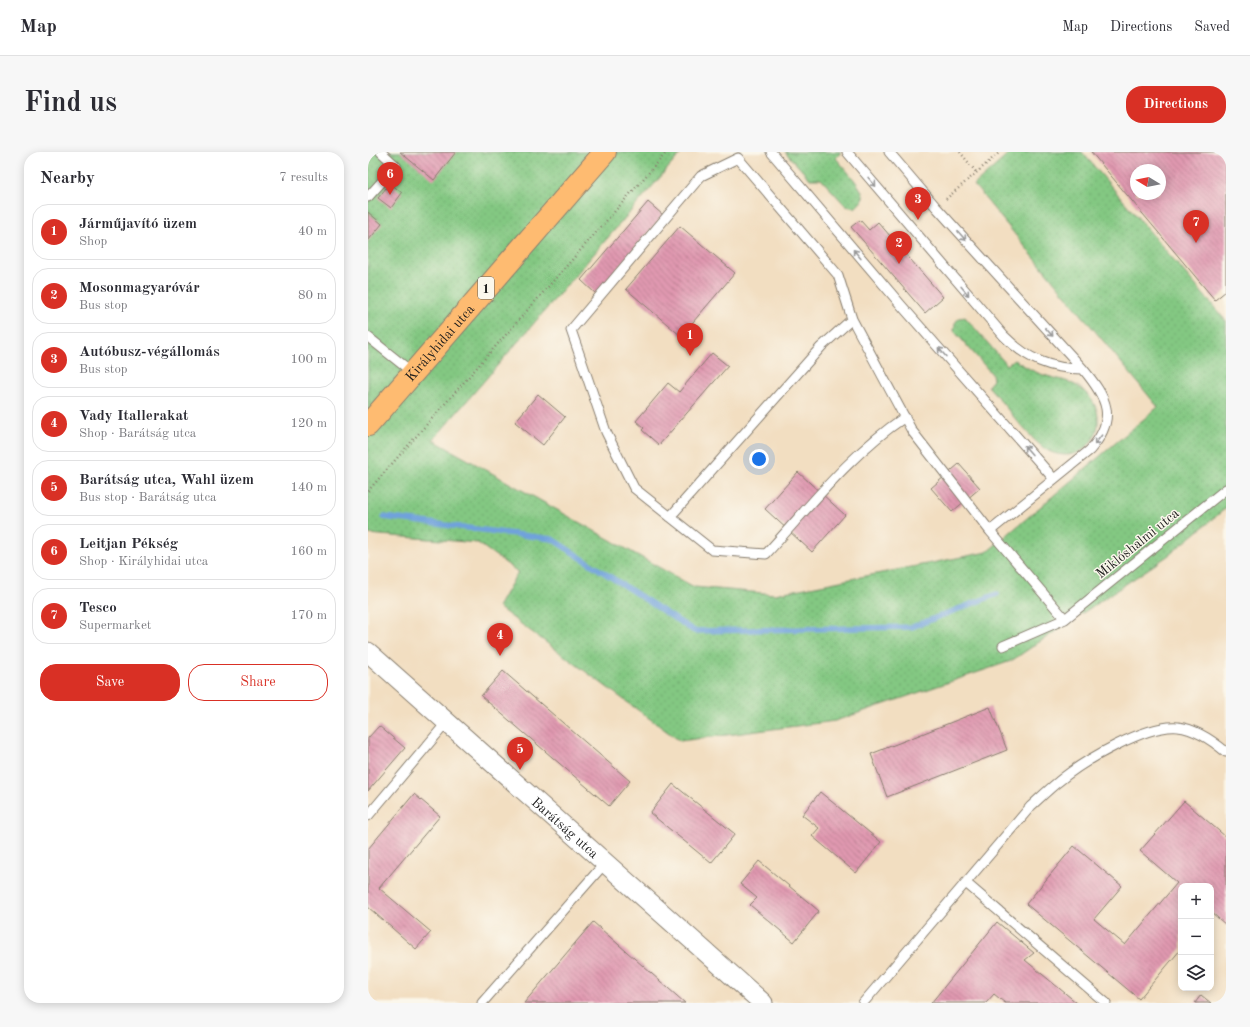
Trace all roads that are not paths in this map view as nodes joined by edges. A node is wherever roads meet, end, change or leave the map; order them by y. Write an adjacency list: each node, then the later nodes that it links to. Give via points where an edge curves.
1 (381, 152): 6 (lane, via 396,166)
2 (605, 152): 10 (main road, Királyhidai utca / 1)
3 (771, 152): 13 (lane, one-way to 3)
4 (847, 152): 9 (lane, one-way to 9, via 1016,348 1044,363 1062,369)
5 (890, 152): 9 (lane, one-way to 9, via 936,207)
6 (368, 197)
7 (852, 319): 11 (lane); 15 (lane, via 821,347); 15 (lane, via 838,275 738,158 701,176 571,330 606,432 634,488)
8 (368, 337): 10 (lane)
9 (1083, 369): 13 (lane, one-way to 13, via 1103,396 1108,415 1106,425 1090,450)
10 (413, 373): 12 (main road, Királyhidai utca / 1)
11 (905, 417): 15 (lane, via 860,451 766,554 712,550); 16 (lane, via 912,431)
12 (368, 425)
13 (1054, 479): 16 (lane)
14 (1226, 489): 17 (lane, Miklóshalmi utca)
15 (670, 517)
16 (990, 531): 17 (lane)
17 (1065, 619): 18 (lane, Miklóshalmi utca)
18 (1003, 646)
19 (368, 652): 20 (street, Barátság utca)
20 (446, 722): 22 (lane); 23 (street, Barátság utca)
21 (1226, 752): 24 (lane, via 1196,732 1178,727 1140,734 1116,745 1059,781 1031,806)
22 (368, 816)
23 (605, 863): 25 (street, Barátság utca); 26 (lane)
24 (966, 883): 27 (lane); 28 (lane)
25 (759, 1002)
26 (482, 1003)
27 (863, 1003)
28 (1106, 1003)

